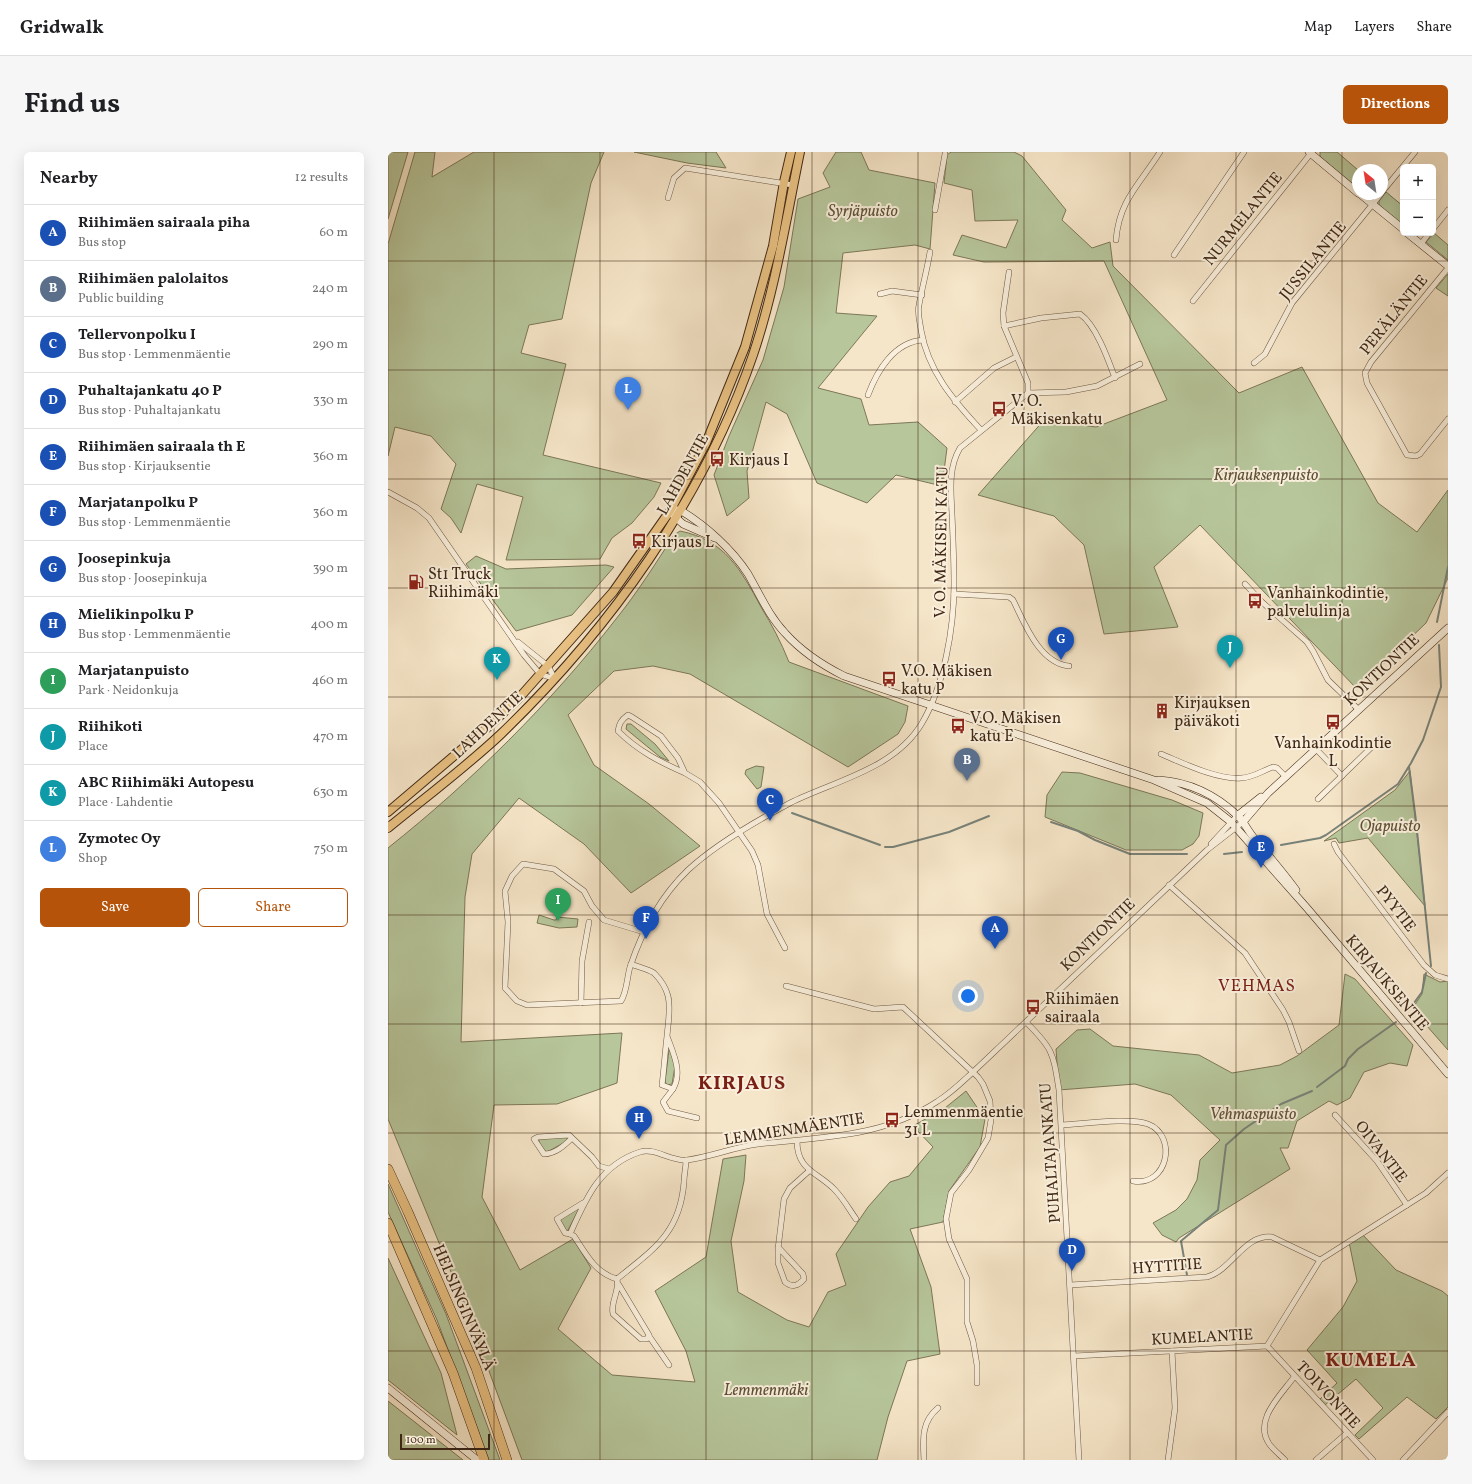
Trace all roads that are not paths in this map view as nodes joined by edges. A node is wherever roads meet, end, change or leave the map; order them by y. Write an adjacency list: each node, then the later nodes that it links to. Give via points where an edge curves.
1 (791, 152): 8 (main road, LAHDENTIE)
2 (800, 152): 9 (main road, LAHDENTIE)
3 (1160, 152): 22 (street, via 1122,209)
4 (1244, 152): 25 (street)
5 (1415, 152): 10 (street, JUSSILANTIE)
6 (946, 153): 16 (street)
7 (1311, 153): 11 (street); 30 (street, NURMELANTIE)
8 (784, 182): 9 (street); 12 (street, via 685,168 674,178); 44 (main road, LAHDENTIE, via 772,246 745,347 706,443)
9 (793, 185): 43 (main road, LAHDENTIE, via 764,317 752,356 726,423)
10 (1388, 185)
11 (1352, 187)
12 (668, 198)
13 (1367, 200): 15 (street)
14 (1375, 200): 15 (street, JUSSILANTIE)
15 (1372, 204): 19 (street); 34 (street, JUSSILANTIE, via 1292,303 1265,354)
16 (935, 210)
17 (1448, 210): 18 (street)
18 (1436, 225)
19 (1400, 227)
20 (1412, 236): 23 (street)
21 (1428, 236): 23 (street)
22 (1116, 240)
23 (1421, 244): 26 (street)
24 (930, 252): 29 (street)
25 (1174, 256)
26 (1448, 267): 40 (street, PERÄLÄNTIE, via 1366,368 1365,378 1407,455 1420,454)
27 (1009, 272): 31 (street, via 1003,313)
28 (880, 294): 29 (street, via 892,291)
29 (922, 294): 32 (street, via 918,306)
30 (1193, 301)
31 (1004, 326): 33 (street); 36 (street, via 1041,318 1080,314 1089,321)
32 (923, 340): 38 (street, via 916,340 900,347 877,373); 39 (street, via 936,375)
33 (1016, 357): 37 (street, via 1028,384); 39 (street, via 994,368)
34 (1254, 363)
35 (1140, 364): 36 (street)
36 (1114, 378): 37 (street, via 1097,386 1074,391)
37 (1028, 393): 41 (street, V. O. MÄKISEN KATU)
38 (868, 395)
39 (955, 402): 41 (street)
40 (1448, 419)
41 (981, 430): 47 (street, V. O. MÄKISEN KATU, via 960,448 953,464 950,486)
42 (388, 492): 49 (street, via 417,508 429,518 475,587)
43 (680, 510): 44 (main road, LAHDENTIE); 45 (street, KIRJAUKSENTIE, via 701,524)
44 (672, 514): 45 (street, KIRJAUKSENTIE, via 683,524); 50 (main road, LAHDENTIE, via 614,592); 53 (main road, LAHDENTIE, via 642,571 590,639)
45 (715, 538): 54 (street, KIRJAUKSENTIE, via 738,561 762,602 784,632 810,656 844,676)
46 (1245, 584): 55 (street, via 1306,642 1328,680)
47 (954, 594): 51 (street, via 1013,600 1033,641 1061,665); 54 (street, V. O. MÄKISEN KATU, via 952,627)
48 (1448, 628): 55 (street, KONTIONTIE)
49 (516, 641): 50 (street); 52 (street)
50 (548, 666): 52 (main road, LAHDENTIE); 53 (street)
51 (1069, 666)
52 (540, 674): 53 (street); 65 (main road, LAHDENTIE, via 488,727)
53 (555, 679): 69 (main road, LAHDENTIE, via 486,748)
54 (931, 705): 62 (street, KIRJAUKSENTIE); 71 (street, via 914,735 890,754 854,777 789,804)
55 (1358, 709): 57 (street, KONTIONTIE)
56 (1381, 738): 60 (street)
57 (1316, 749): 60 (street); 61 (street, KONTIONTIE)
58 (1161, 754): 61 (street, via 1230,778 1250,777 1273,767)
59 (685, 773): 59 (street, via 678,758 661,736 628,715 623,718 618,725 618,731 626,740 651,758); 71 (street, via 709,791)
60 (1342, 776): 64 (street)
61 (1286, 777): 63 (street, KONTIONTIE)
62 (1154, 780): 66 (street, KIRJAUKSENTIE, via 1171,781 1205,792); 67 (street, KIRJAUKSENTIE, via 1207,802)
63 (1268, 793): 66 (street, KONTIONTIE); 68 (street, KONTIONTIE)
64 (1318, 799)
65 (388, 812)
66 (1238, 816): 67 (street, KONTIONTIE); 68 (street, KIRJAUKSENTIE)
67 (1231, 822): 70 (street, KIRJAUKSENTIE); 73 (street, KONTIONTIE)
68 (1243, 822): 70 (street, KONTIONTIE); 75 (street, KIRJAUKSENTIE)
69 (388, 827)
70 (1236, 828): 73 (street, KONTIONTIE); 75 (street, KIRJAUKSENTIE)
71 (739, 834): 77 (street, via 704,857 677,881); 78 (street, via 757,858 767,914)
72 (1334, 844): 80 (street, PYYTIE, via 1424,965 1435,975)
73 (1207, 850): 74 (street, KONTIONTIE)
74 (1169, 885): 83 (street, KONTIONTIE); 85 (street, via 1246,953 1283,1010)
75 (1307, 908): 87 (street, KIRJAUKSENTIE)
76 (589, 922): 82 (street, via 582,960)
77 (644, 932): 79 (street); 82 (street, via 604,920 584,891 554,869 523,864 512,876 505,891 508,922 505,988 517,1001 527,1005)
78 (785, 948)
79 (631, 964): 82 (street, via 621,1001); 84 (street, via 652,972 665,987 669,999)
80 (1448, 979)
81 (786, 986): 86 (street, via 874,1009 903,1007)
82 (581, 1003)
83 (1026, 1022): 86 (street, KONTIONTIE); 91 (street, PUHALTAJANKATU, via 1046,1042 1053,1056)
84 (667, 1036): 88 (street, via 678,1068 677,1083); 88 (street, via 662,1085)
85 (1299, 1051)
86 (973, 1072): 93 (street, LEMMENMÄENTIE, via 939,1101 906,1119 865,1132); 116 (street, via 983,1084 990,1101 990,1130 981,1153 951,1193 946,1219 949,1239 967,1279 967,1322 977,1365)
87 (1448, 1074)
88 (673, 1089): 90 (street, via 663,1102 668,1111)
89 (1335, 1115): 101 (street, OIVANTIE, via 1377,1160)
90 (697, 1118)
91 (1062, 1125): 99 (street, via 1134,1121 1150,1125 1164,1141 1164,1162 1159,1173 1150,1181); 109 (street, PUHALTAJANKATU)
92 (572, 1138): 92 (street, via 564,1134 534,1139 544,1154 549,1154); 95 (street, via 599,1166)
93 (797, 1141): 94 (street, LEMMENMÄENTIE, via 752,1145); 97 (street, via 797,1149 803,1164)
94 (686, 1160): 95 (street, LEMMENMÄENTIE, via 672,1159 652,1151 642,1151); 107 (street, via 681,1204 669,1232 656,1247)
95 (609, 1169): 100 (street)
96 (388, 1170): 123 (highway, HELSINGINVÄYLÄ, via 476,1368)
97 (809, 1171): 102 (street, via 834,1189); 105 (street, via 790,1188 784,1199)
98 (1448, 1173): 101 (street, KUMELANTIE)
99 (1133, 1181)
100 (583, 1203): 104 (street); 104 (street, via 557,1218 563,1231)
101 (1407, 1205): 106 (street, KUMELANTIE)
102 (856, 1220)
103 (388, 1223): 122 (highway, via 453,1373)
104 (570, 1234): 107 (street, via 596,1268)
105 (778, 1247): 105 (street, via 803,1274 804,1279 797,1285 791,1286 785,1282 778,1263)
106 (1320, 1260): 109 (street, HYTTITIE, via 1266,1236 1252,1242 1216,1272 1207,1276); 111 (street, KUMELANTIE)
107 (617, 1279): 108 (street)
108 (619, 1285): 110 (street); 110 (street, via 612,1308 613,1314 641,1339 647,1340)
109 (1070, 1285): 113 (street, PUHALTAJANKATU)
110 (649, 1336): 114 (street)
111 (1267, 1346): 112 (street, KUMELANTIE); 115 (street, TOIVONTIE)
112 (1172, 1351): 113 (street, KUMELANTIE); 126 (street, via 1175,1408)
113 (1074, 1356): 125 (street, PUHALTAJANKATU)
114 (669, 1365)
115 (1294, 1377): 120 (street, TOIVONTIE); 127 (street, via 1274,1402 1264,1426 1269,1444)
116 (977, 1383)
117 (388, 1388): 121 (street)
118 (938, 1408): 124 (street, via 927,1421 924,1430)
119 (1448, 1412): 130 (street)
120 (1347, 1433): 128 (street); 129 (street, TOIVONTIE)
121 (477, 1460)
122 (484, 1460)
123 (507, 1460)
124 (924, 1460)
125 (1079, 1460)
126 (1168, 1460)
127 (1285, 1460)
128 (1316, 1460)
129 (1373, 1460)
130 (1403, 1460)

